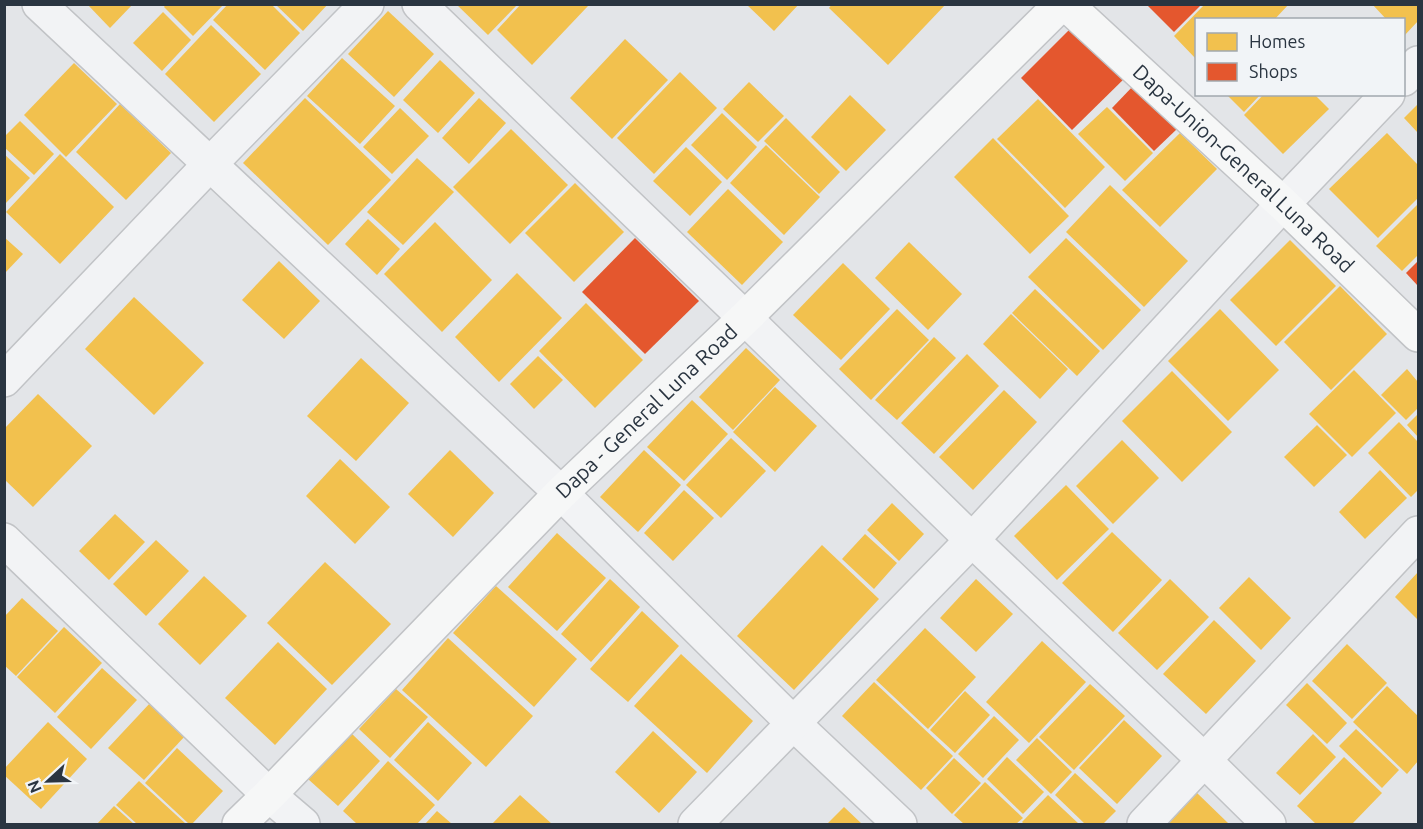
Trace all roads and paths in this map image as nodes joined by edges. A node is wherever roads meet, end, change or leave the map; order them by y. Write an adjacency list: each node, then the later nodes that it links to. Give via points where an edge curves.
1 (39, 4): 9 (street)
2 (367, 4): 9 (street)
3 (419, 4): 11 (street)
4 (1061, 4): 11 (main road, Dapa - General Luna Road)
5 (1066, 4): 10 (main road, Dapa-Union-General Luna Road)
6 (1419, 63): 7 (street)
7 (1405, 78)
8 (1386, 96): 10 (street)
9 (210, 164): 13 (street); 14 (street)
10 (1283, 204): 12 (main road, Dapa-Union-General Luna Road); 17 (street)
11 (745, 318): 14 (main road, Dapa - General Luna Road); 17 (street)
12 (1419, 335)
13 (4, 380)
14 (561, 493): 18 (street); 20 (main road, Dapa - General Luna Road)
15 (1419, 533): 19 (street)
16 (4, 540): 20 (street)
17 (972, 540): 18 (street); 19 (street)
18 (793, 723): 23 (street); 24 (street)
19 (1204, 760): 25 (street); 26 (street)
20 (270, 795): 21 (main road, Dapa - General Luna Road); 22 (street)
21 (239, 825)
22 (303, 825)
23 (695, 825)
24 (900, 825)
25 (1144, 825)
26 (1269, 825)

